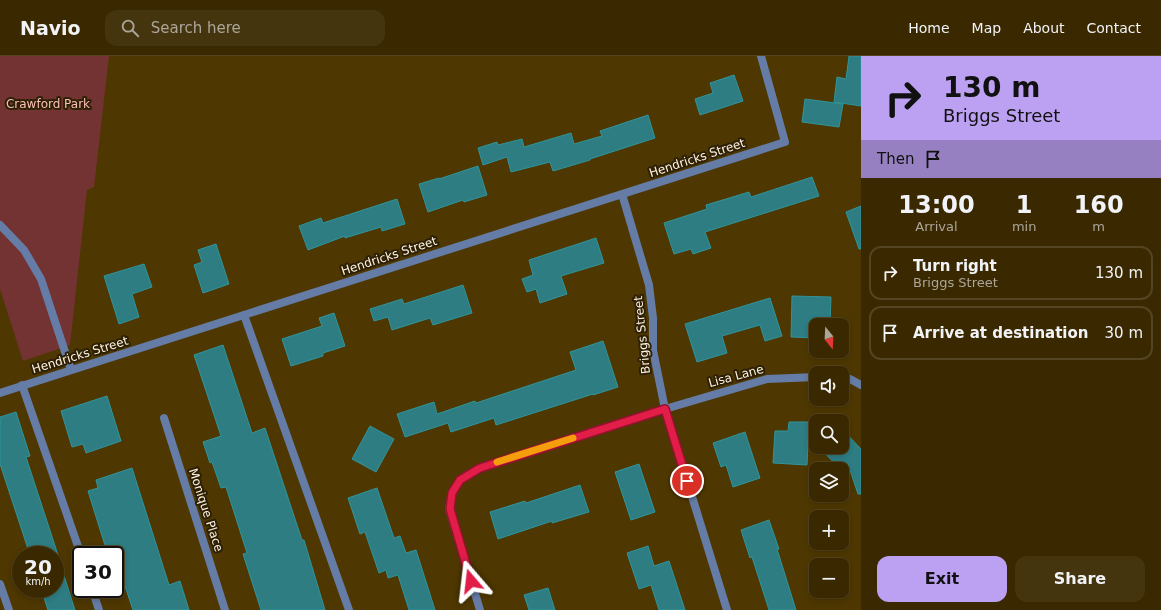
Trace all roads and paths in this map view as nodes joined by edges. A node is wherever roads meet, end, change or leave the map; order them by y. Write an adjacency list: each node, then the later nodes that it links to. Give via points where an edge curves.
1 (761, 56): 2 (street, Hendricks Street, via 785,142)
2 (622, 194): 4 (street, Hendricks Street); 11 (street, Briggs Street, via 648,285 653,318 653,350)
3 (0, 225): 5 (street, via 24,250 41,279)
4 (244, 315): 5 (street, Hendricks Street); 19 (street)
5 (71, 370): 8 (street, Hendricks Street)
6 (809, 377): 11 (street, Lisa Lane, via 767,379)
7 (849, 379): 9 (street)
8 (22, 385): 10 (street, Hendricks Street); 13 (street)
9 (861, 385)
10 (0, 393)
11 (665, 409): 20 (street, Lisa Lane, via 480,468 460,480 452,493 450,509); 21 (street, Briggs Street)
12 (164, 418): 18 (street, Monique Place)
13 (78, 546)
14 (0, 584): 16 (street)
15 (95, 598): 17 (street)
16 (9, 610)
17 (99, 610)
18 (225, 610)
19 (349, 610)
20 (480, 610)
21 (727, 610)

